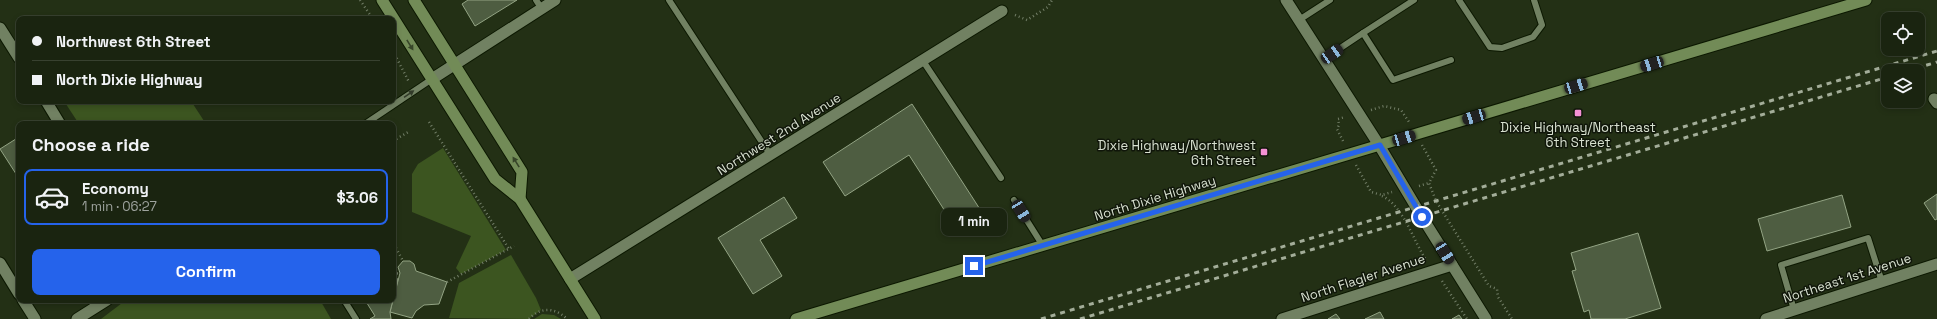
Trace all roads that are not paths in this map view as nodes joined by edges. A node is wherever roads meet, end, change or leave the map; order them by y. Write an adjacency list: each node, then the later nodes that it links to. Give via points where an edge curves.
1 (382, 0): 13 (main road, one-way to 13)
2 (555, 0): 11 (street)
3 (669, 0): 30 (lane)
4 (1286, 0): 14 (street)
5 (1330, 0): 14 (lane)
6 (1414, 0): 17 (lane)
7 (1459, 0): 8 (lane, via 1490,47 1502,48 1533,37 1542,25)
8 (1534, 0)
9 (1866, 0): 29 (main road, North Dixie Highway)
10 (417, 1): 22 (main road)
11 (539, 4): 22 (street)
12 (1002, 11): 21 (street, Northwest 2nd Avenue)
13 (392, 16)
14 (1299, 20): 19 (street)
15 (396, 22): 23 (main road, one-way to 23)
16 (0, 28): 18 (street)
17 (1363, 33): 19 (lane); 20 (lane, via 1393,80)
18 (16, 53)
19 (1324, 59): 29 (street)
20 (1451, 60)
21 (923, 61): 30 (street, Northwest 2nd Avenue); 31 (lane)
22 (455, 64): 23 (street); 32 (main road, one-way to 22, via 522,172)
23 (432, 79): 24 (lane, one-way to 23); 32 (main road, via 494,179)
24 (396, 103)
25 (48, 104): 27 (street)
26 (395, 104): 28 (lane, one-way to 26)
27 (58, 121)
28 (369, 121)
29 (1380, 145): 34 (main road, North Dixie Highway); 37 (street)
30 (770, 156): 38 (street, Northwest 2nd Avenue)
31 (1001, 178)
32 (520, 199): 38 (main road)
33 (1014, 200): 34 (lane)
34 (1043, 246): 49 (main road, North Dixie Highway)
35 (0, 263): 40 (street)
36 (1937, 264): 39 (street, Northeast 1st Avenue)
37 (1452, 265): 50 (street, North Flagler Avenue); 51 (street)
38 (570, 279): 48 (main road)
39 (1882, 282): 44 (street, Northeast 1st Avenue); 44 (lane, via 1868,238 1781,264)
40 (16, 289)
41 (25, 303): 45 (street)
42 (102, 303): 46 (street)
43 (346, 303): 47 (lane)
44 (1793, 314): 52 (street, Northeast 1st Avenue)
45 (35, 319)
46 (78, 319)
47 (356, 319)
48 (595, 319)
49 (796, 319)
50 (1282, 319)
51 (1486, 319)
52 (1766, 319)

